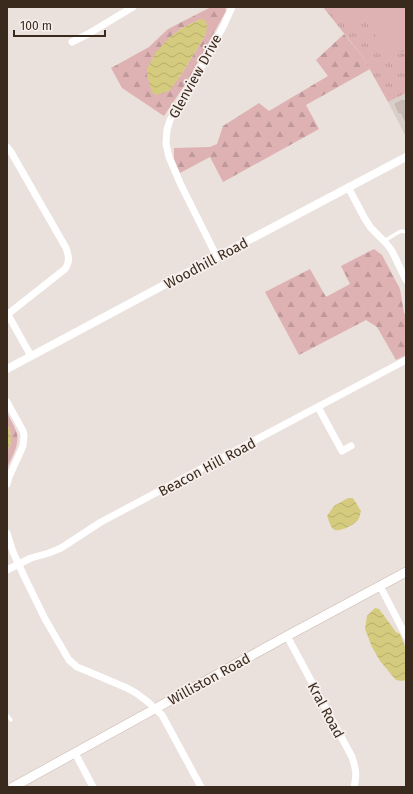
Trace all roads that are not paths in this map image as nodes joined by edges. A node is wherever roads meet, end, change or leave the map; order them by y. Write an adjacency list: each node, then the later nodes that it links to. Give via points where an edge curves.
1 (133, 7): 3 (street)
2 (232, 7): 9 (street, Glenview Drive, via 190,88 170,120 166,144 181,185)
3 (72, 42)
4 (7, 147): 11 (street, via 66,248 68,256 65,269)
5 (406, 157): 6 (street, Woodhill Road)
6 (348, 187): 8 (street, via 371,228); 9 (street, Woodhill Road)
7 (406, 232): 8 (lane, via 399,232)
8 (384, 241): 10 (street, via 392,251)
9 (217, 257): 12 (street, Woodhill Road)
10 (406, 280)
11 (7, 314): 12 (street)
12 (31, 356): 14 (street, Woodhill Road)
13 (406, 360): 16 (street, Beacon Hill Road)
14 (7, 369)
15 (7, 402): 18 (street, via 24,436 23,446)
16 (318, 407): 17 (street, via 342,451); 20 (street, Beacon Hill Road, via 101,522 61,548)
17 (351, 446)
18 (7, 484)
19 (7, 533): 20 (street)
20 (18, 564): 21 (street, Beacon Hill Road); 26 (street, via 69,660 87,672 136,693)
21 (7, 570)
22 (406, 572): 23 (main road, Williston Road)
23 (380, 586): 24 (main road, Williston Road); 25 (street)
24 (287, 636): 26 (main road, Williston Road); 33 (street, Kral Road, via 352,758 356,777)
25 (406, 636)
26 (155, 709): 29 (main road, Williston Road); 32 (street, via 162,715)
27 (7, 715): 28 (lane)
28 (11, 720)
29 (75, 752): 30 (main road, Williston Road); 31 (street)
30 (12, 787)
31 (93, 787)
32 (202, 787)
33 (354, 787)

